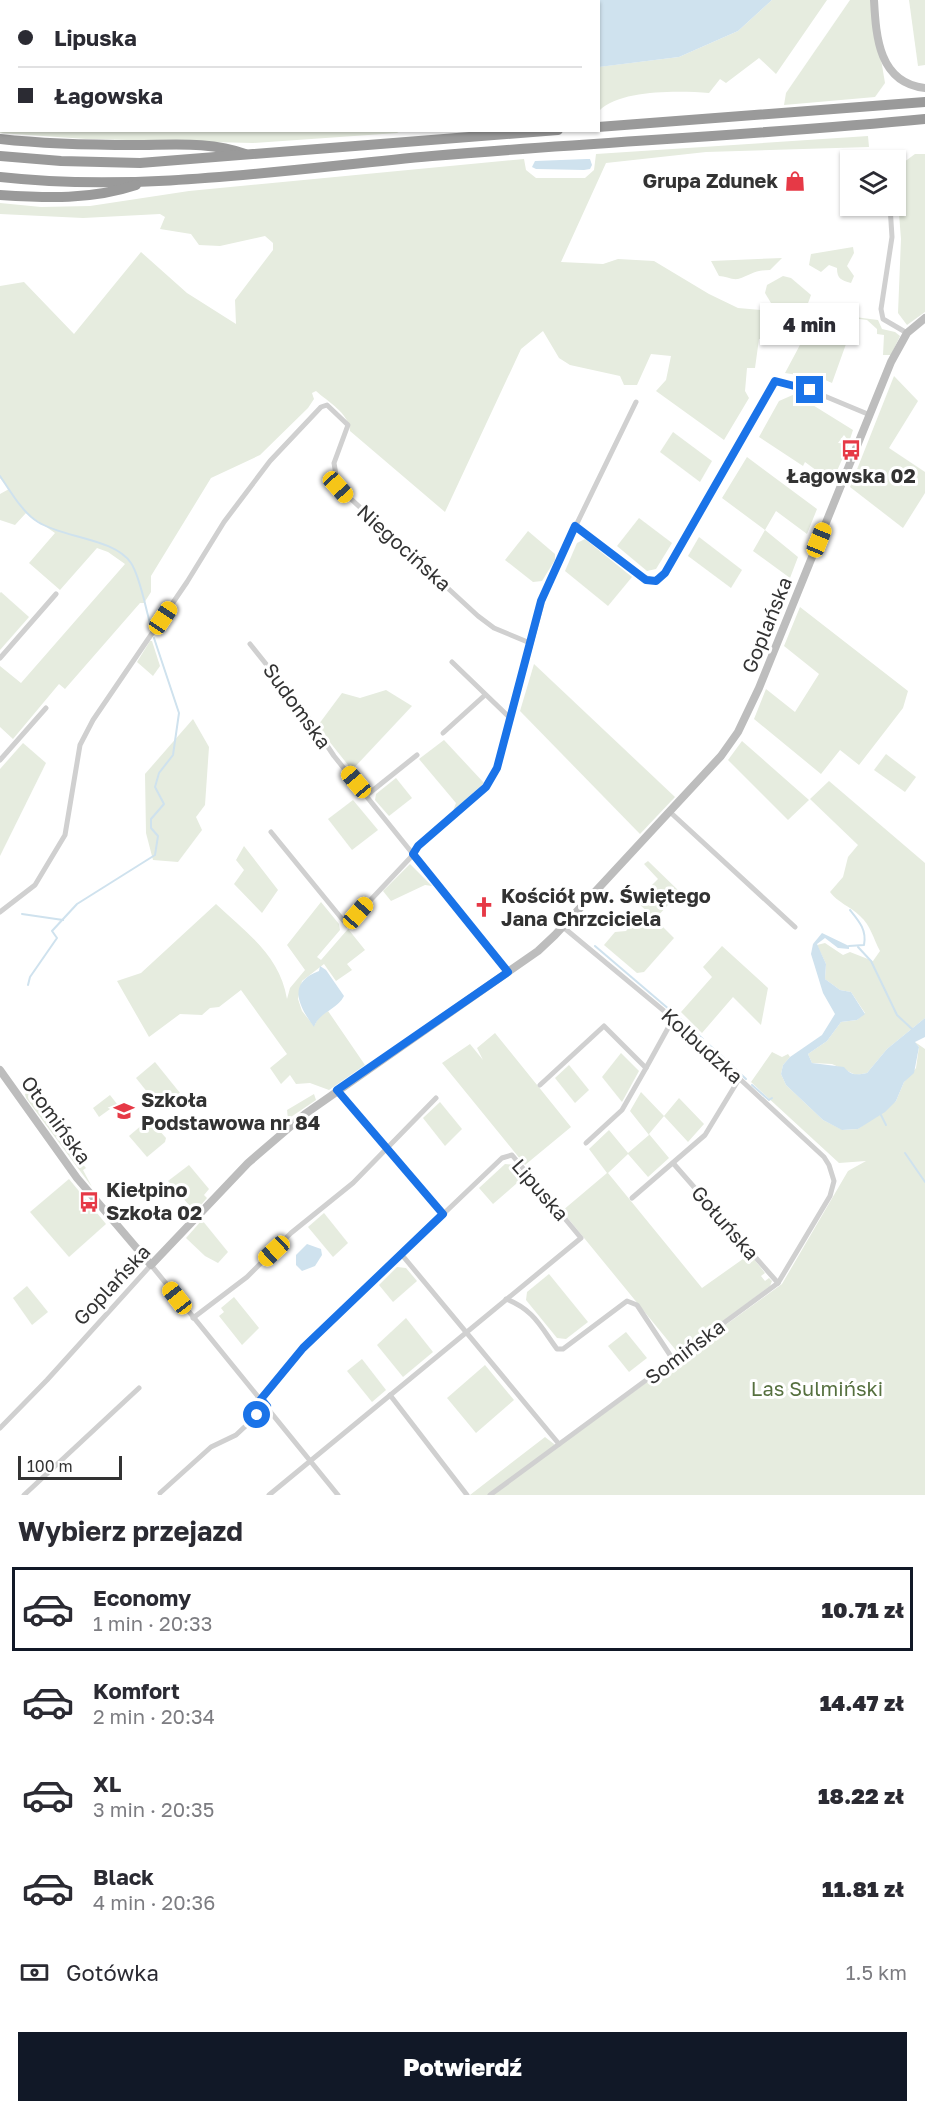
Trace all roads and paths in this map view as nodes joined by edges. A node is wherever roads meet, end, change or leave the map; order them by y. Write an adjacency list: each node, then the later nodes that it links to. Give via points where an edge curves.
1 (874, 0): 2 (street, via 878,44 886,64 911,86)
2 (925, 88)
3 (925, 102): 5 (highway)
4 (925, 119): 11 (highway, via 598,142)
5 (600, 127)
6 (533, 132): 8 (highway)
7 (0, 139): 8 (highway, via 60,144 200,145 228,147)
8 (248, 155): 9 (highway, via 140,163)
9 (0, 156)
10 (0, 177): 11 (highway)
11 (145, 182): 12 (highway, via 108,194)
12 (0, 195)
13 (891, 216): 15 (street, via 892,237 881,309 883,319)
14 (925, 318): 15 (street)
15 (907, 333): 17 (street, Goplańska)
16 (636, 402): 18 (street)
17 (870, 415): 18 (street, via 810,390 775,381 665,573 656,581 646,580); 31 (street, Goplańska, via 744,722 721,756)
18 (575, 526): 20 (street, via 547,585)
19 (56, 594): 22 (street)
20 (530, 643): 26 (street); 34 (street, Niegocińska, via 494,628 478,616 338,487 334,463 348,425 327,405 321,407 270,461 224,522 85,733 65,835 35,885)
21 (250, 644): 30 (street, Sudomska)
22 (0, 658)
23 (452, 662): 24 (street)
24 (485, 694): 26 (street); 27 (street)
25 (46, 708): 29 (street)
26 (510, 718): 33 (street, via 497,768 486,787)
27 (443, 733)
28 (417, 755): 30 (street)
29 (0, 760)
30 (367, 795): 33 (street, Sudomska)
31 (670, 812): 35 (street, Goplańska); 36 (street)
32 (271, 832): 33 (street, via 347,925)
33 (413, 854): 37 (street, Sudomska)
34 (0, 912)
35 (563, 927): 37 (street, Goplańska); 38 (street, Kolbudzka)
36 (795, 927)
37 (508, 972): 43 (street, Goplańska)
38 (673, 1019): 39 (street); 41 (street, Kolbudzka)
39 (646, 1068): 42 (street, via 604,1026); 45 (street, via 622,1110)
40 (0, 1070): 52 (street, Otomińska, via 78,1178)
41 (739, 1079): 47 (street, via 705,1135); 48 (street, Kolbudzka, via 824,1157)
42 (540, 1085)
43 (337, 1090): 46 (street); 52 (street, Goplańska, via 248,1163)
44 (436, 1098): 46 (street)
45 (586, 1143)
46 (387, 1147): 50 (street); 55 (street, via 353,1183 291,1233 247,1277)
47 (673, 1163): 49 (street); 53 (street, Gołuńska)
48 (832, 1173): 53 (street, Somińska, via 830,1197)
49 (632, 1198)
50 (443, 1214): 51 (street, Lipuska); 54 (street, Lipuska, via 502,1158 512,1155 581,1238)
51 (402, 1255): 56 (street); 60 (street, Lipuska, via 303,1348)
52 (151, 1265): 55 (street, Otomińska); 62 (street, Goplańska)
53 (778, 1283): 57 (street, Somińska)
54 (506, 1299): 56 (street); 57 (street, via 534,1315 557,1349 627,1301 632,1302)
55 (193, 1317): 60 (street, Otomińska)
56 (466, 1332): 59 (street); 63 (street)
57 (674, 1361): 63 (street, Somińska)
58 (139, 1388): 66 (street)
59 (390, 1395): 64 (street); 69 (street)
60 (261, 1399): 61 (street, Otomińska)
61 (267, 1406): 64 (street, Otomińska); 65 (street, via 236,1434 211,1447)
62 (0, 1428)
63 (559, 1444): 70 (street, Somińska)
64 (310, 1460): 67 (street); 68 (street, Otomińska)
65 (160, 1493)
66 (24, 1495)
67 (269, 1495)
68 (338, 1495)
69 (467, 1495)
70 (490, 1495)

